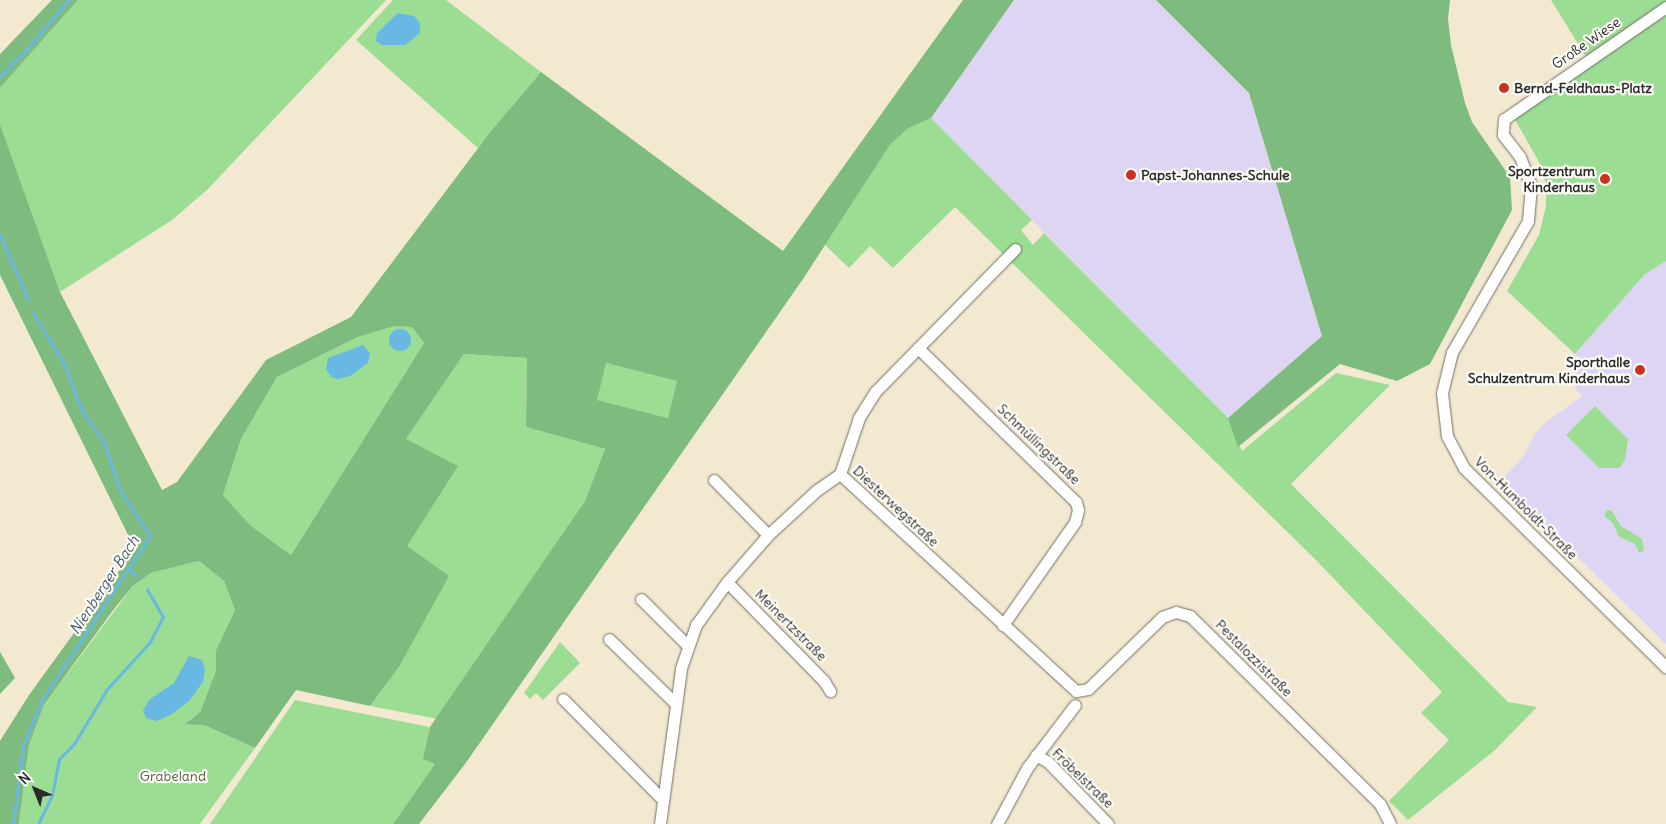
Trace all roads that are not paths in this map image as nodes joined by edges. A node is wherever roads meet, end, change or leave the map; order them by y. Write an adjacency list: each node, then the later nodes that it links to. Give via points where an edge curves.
1 (1666, 6): 2 (street, Große Wiese, via 1508,115)
2 (1501, 124): 13 (street, Von-Humboldt-Straße, via 1503,135 1526,170 1532,203 1528,221 1448,363 1442,394 1447,436 1469,474)
3 (1015, 249): 4 (street, Diesterwegstraße)
4 (918, 348): 5 (street, Diesterwegstraße, via 867,402); 10 (street, Schmüllingstraße, via 1076,502 1075,522)
5 (840, 474): 7 (street, via 817,490); 10 (street, Diesterwegstraße)
6 (714, 480): 7 (street)
7 (768, 535): 8 (street)
8 (727, 582): 12 (street, via 696,625); 14 (street, Meinertzstraße, via 824,681)
9 (642, 599): 12 (street)
10 (1003, 625): 15 (street, Diesterwegstraße, via 1068,687)
11 (609, 639): 17 (street)
12 (688, 646): 17 (street)
13 (1666, 667)
14 (830, 691)
15 (1082, 692): 24 (street, Pestalozzistraße, via 1162,617 1171,613 1185,614 1380,804)
16 (563, 699): 20 (street)
17 (676, 704): 20 (street)
18 (1075, 705): 19 (street)
19 (1036, 755): 22 (street); 23 (street, Fröbelstraße, via 1048,762)
20 (662, 799): 21 (street)
21 (660, 824)
22 (997, 824)
23 (1108, 824)
24 (1390, 824)

